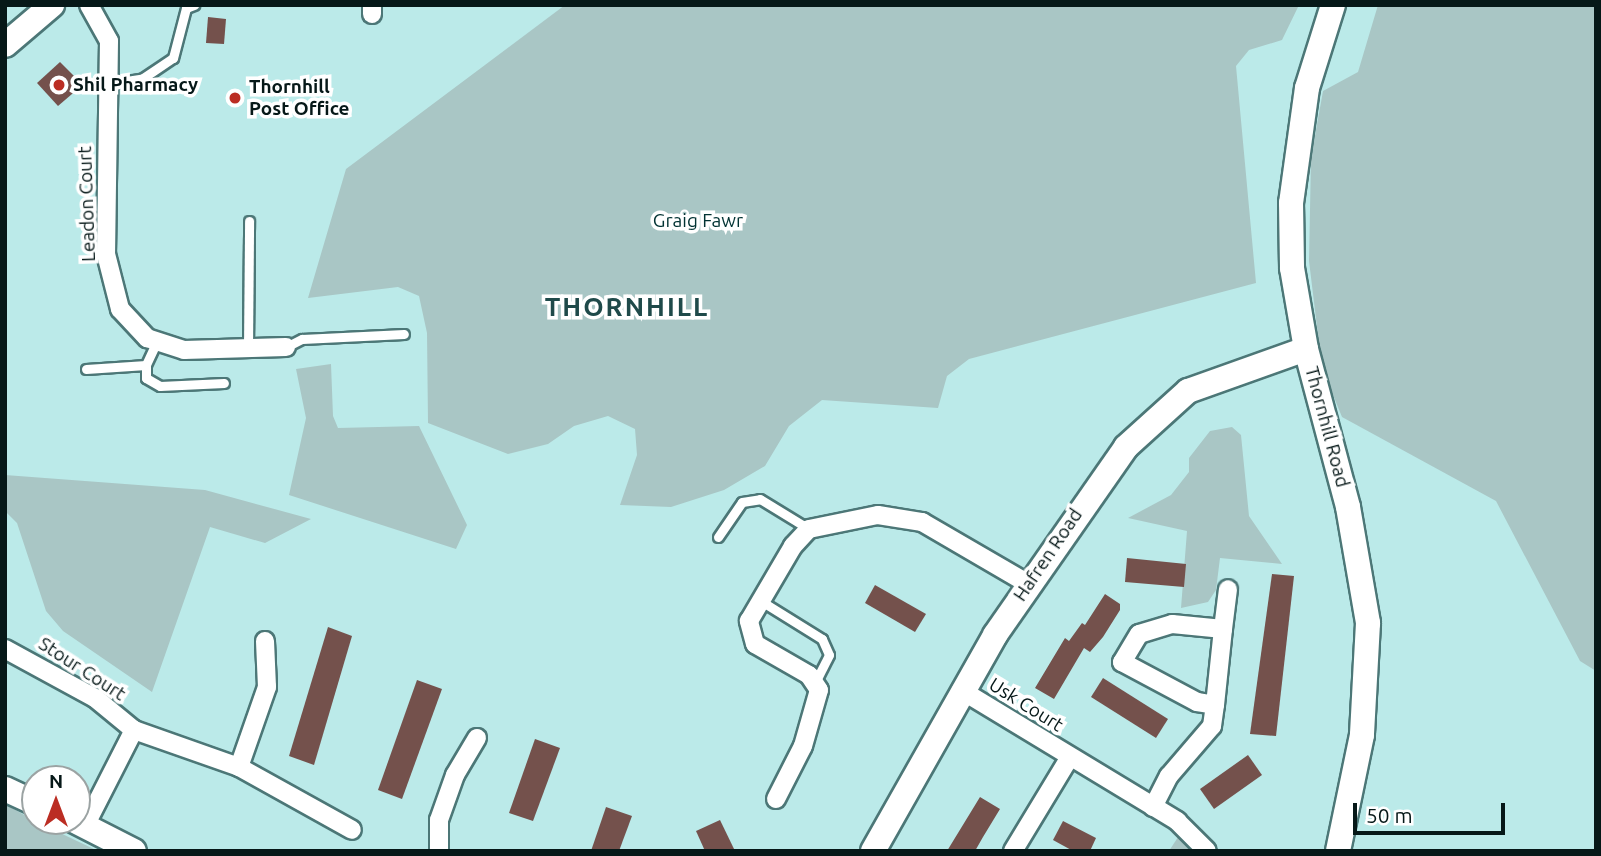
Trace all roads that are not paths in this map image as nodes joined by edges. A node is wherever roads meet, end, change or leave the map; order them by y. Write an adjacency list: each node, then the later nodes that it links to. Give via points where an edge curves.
1 (52, 5): 5 (street)
2 (89, 5): 6 (street, Leadon Court, via 109,41)
3 (194, 5): 6 (lane, via 186,8 173,58 143,78)
4 (1333, 5): 12 (street, Thornhill Road, via 1307,88 1291,203 1293,268)
5 (5, 45)
6 (107, 85): 9 (street, Leadon Court, via 106,254 120,309 147,338)
7 (249, 220): 11 (lane)
8 (404, 334): 10 (lane, via 302,339)
9 (157, 341): 11 (street, Leadon Court, via 184,349); 13 (lane)
10 (286, 347): 11 (street, Leadon Court)
11 (248, 348)
12 (1306, 348): 18 (street, Hafren Road, via 1223,375 1188,391 1157,414 1126,447); 43 (street, Thornhill Road, via 1348,507 1368,623 1362,735)
13 (146, 365): 14 (lane); 15 (lane, via 146,379 160,386)
14 (86, 369)
15 (224, 383)
16 (809, 529): 17 (lane, via 760,499 743,502); 18 (street, via 878,515 922,522); 20 (street, via 793,546)
17 (718, 537)
18 (1027, 583): 25 (street, Hafren Road)
19 (1228, 589): 21 (street)
20 (761, 601): 24 (street, via 749,621 755,644); 24 (lane, via 822,639 829,655)
21 (1223, 628): 26 (street); 26 (street, via 1172,624 1152,629 1139,634 1122,662 1197,702)
22 (265, 641): 30 (street, via 267,687)
23 (5, 649): 27 (street, Stour Court, via 95,698)
24 (815, 684): 33 (street, via 819,690 813,720)
25 (961, 690): 29 (street, Usk Court); 40 (street, Hafren Road)
26 (1215, 705): 35 (street, via 1204,741 1169,776)
27 (134, 730): 30 (street, Stour Court); 34 (street)
28 (477, 738): 39 (street, via 455,775 439,820)
29 (1070, 757): 35 (street, Usk Court); 41 (street, Usk Court)
30 (239, 767): 37 (street, Stour Court)
31 (5, 789): 32 (street)
32 (21, 796)
33 (776, 799)
34 (91, 804)
35 (1153, 807): 42 (street, Usk Court, via 1198,837)
36 (91, 829): 38 (street)
37 (352, 830)
38 (134, 851)
39 (439, 851)
40 (873, 851)
41 (1013, 851)
42 (1207, 851)
43 (1338, 851)

